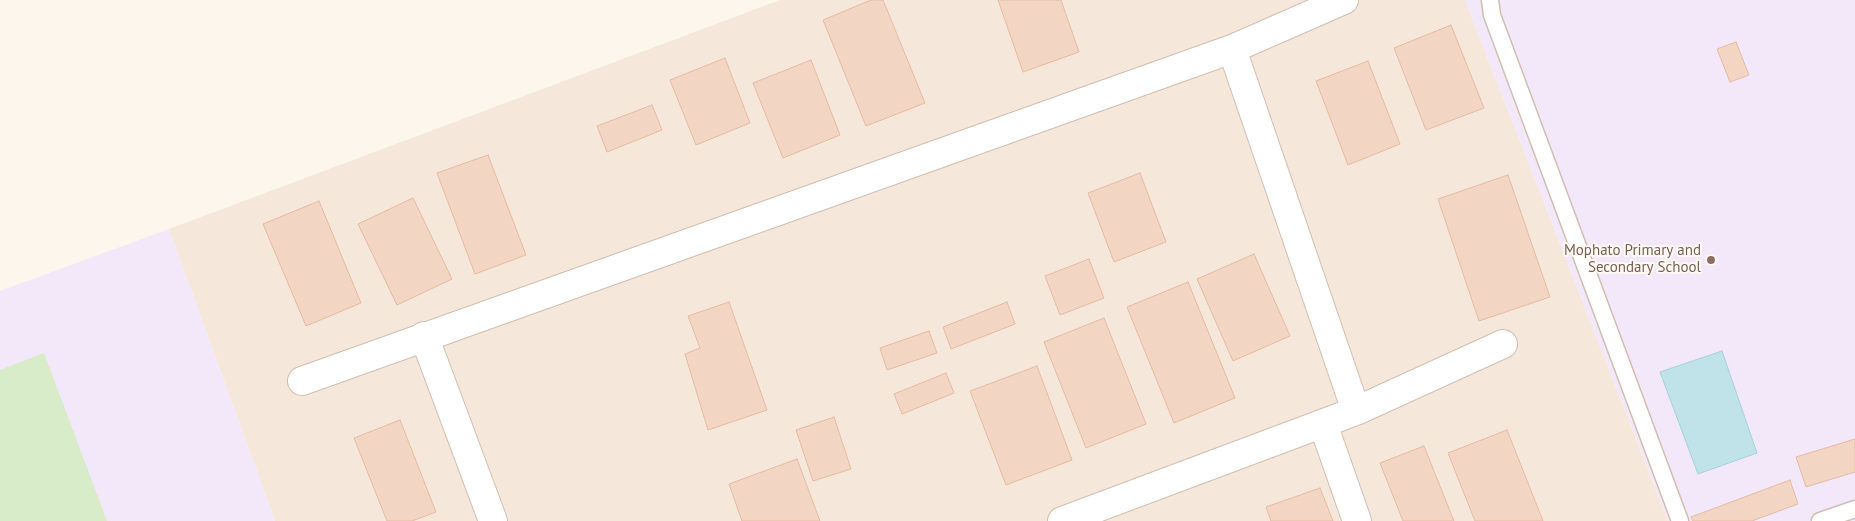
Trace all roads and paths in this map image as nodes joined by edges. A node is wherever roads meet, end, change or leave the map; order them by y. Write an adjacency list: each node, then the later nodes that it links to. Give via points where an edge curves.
1 (1344, 0): 3 (street)
2 (1490, 0): 13 (lane, via 1492,15)
3 (1232, 50): 4 (street); 7 (street)
4 (424, 336): 6 (street); 10 (street)
5 (1503, 344): 7 (street)
6 (302, 381)
7 (1356, 411): 8 (street)
8 (1322, 424): 11 (street); 12 (street)
9 (1855, 509): 14 (lane)
10 (493, 521)
11 (1062, 521)
12 (1357, 521)
13 (1680, 521)
14 (1820, 521)

